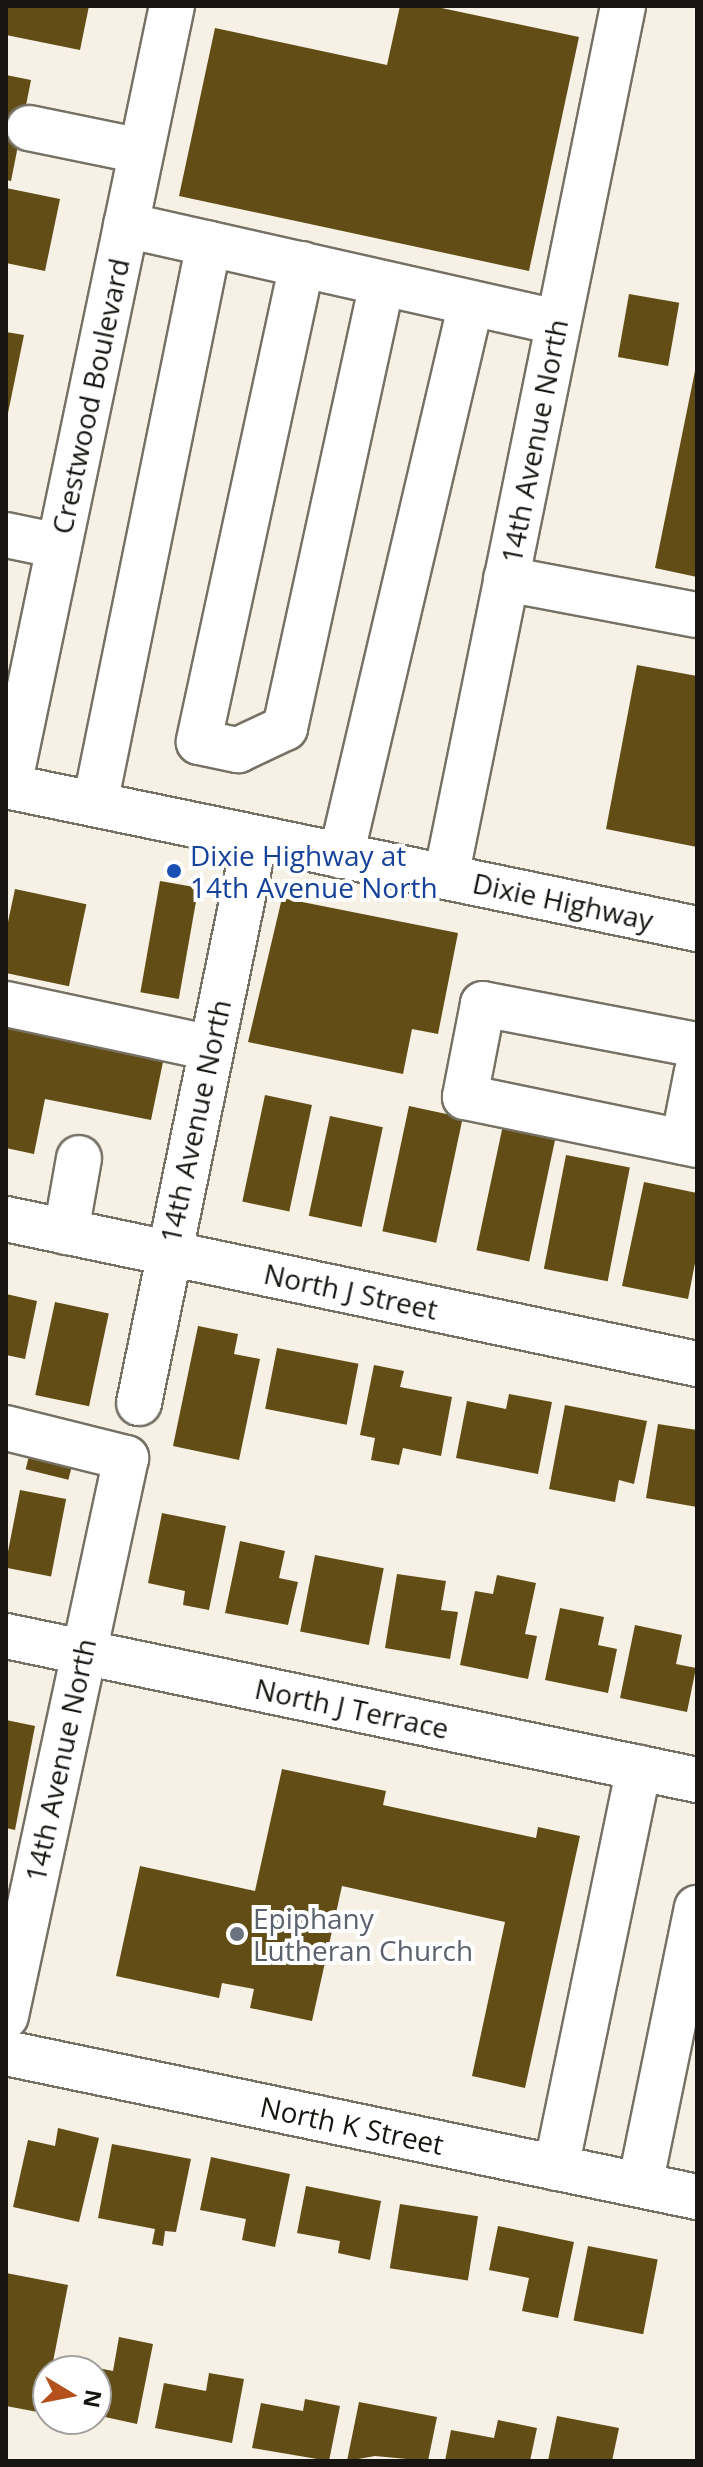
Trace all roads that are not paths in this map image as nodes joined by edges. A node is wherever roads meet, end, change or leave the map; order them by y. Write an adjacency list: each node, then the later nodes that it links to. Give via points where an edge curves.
1 (172, 6): 4 (street, Crestwood Boulevard)
2 (623, 6): 10 (street, 14th Avenue North)
3 (29, 128): 4 (street)
4 (141, 151): 5 (street, Crestwood Boulevard)
5 (126, 225): 6 (street); 12 (street, Crestwood Boulevard)
6 (209, 243): 7 (street); 16 (street)
7 (302, 264): 8 (street); 8 (street, via 199,742 238,750 285,728)
8 (382, 283): 9 (street)
9 (471, 303): 10 (street); 18 (street)
10 (558, 322): 13 (street, 14th Avenue North)
11 (6, 535): 12 (street)
12 (59, 546): 15 (street, Crestwood Boulevard)
13 (506, 579): 14 (street); 19 (street, 14th Avenue North)
14 (697, 615)
15 (7, 786): 16 (street, Dixie Highway)
16 (95, 804): 17 (street, Dixie Highway)
17 (255, 838): 18 (street, Dixie Highway); 23 (street, 14th Avenue North)
18 (341, 856): 19 (street, Dixie Highway)
19 (446, 877): 20 (street, Dixie Highway)
20 (697, 929)
21 (6, 1004): 23 (street)
22 (697, 1045): 25 (street, via 483,1004 465,1097)
23 (211, 1048): 29 (street, 14th Avenue North)
24 (697, 1071): 25 (street)
25 (690, 1144)
26 (79, 1158): 28 (street)
27 (6, 1219): 28 (street, North J Street)
28 (66, 1232): 29 (street, North J Street)
29 (167, 1253): 30 (street, North J Street); 31 (street, 14th Avenue North)
30 (697, 1364)
31 (139, 1403)
32 (6, 1428): 34 (street, 14th Avenue North, via 126,1458)
33 (6, 1636): 34 (street, North J Terrace)
34 (83, 1652): 35 (street, North J Terrace); 38 (street, 14th Avenue North)
35 (639, 1768): 36 (street, North J Terrace); 40 (street)
36 (697, 1780)
37 (697, 1908): 41 (street)
38 (6, 2016)
39 (6, 2053): 40 (street, North K Street)
40 (556, 2168): 41 (street, North K Street)
41 (640, 2185): 42 (street, North K Street)
42 (697, 2197)

